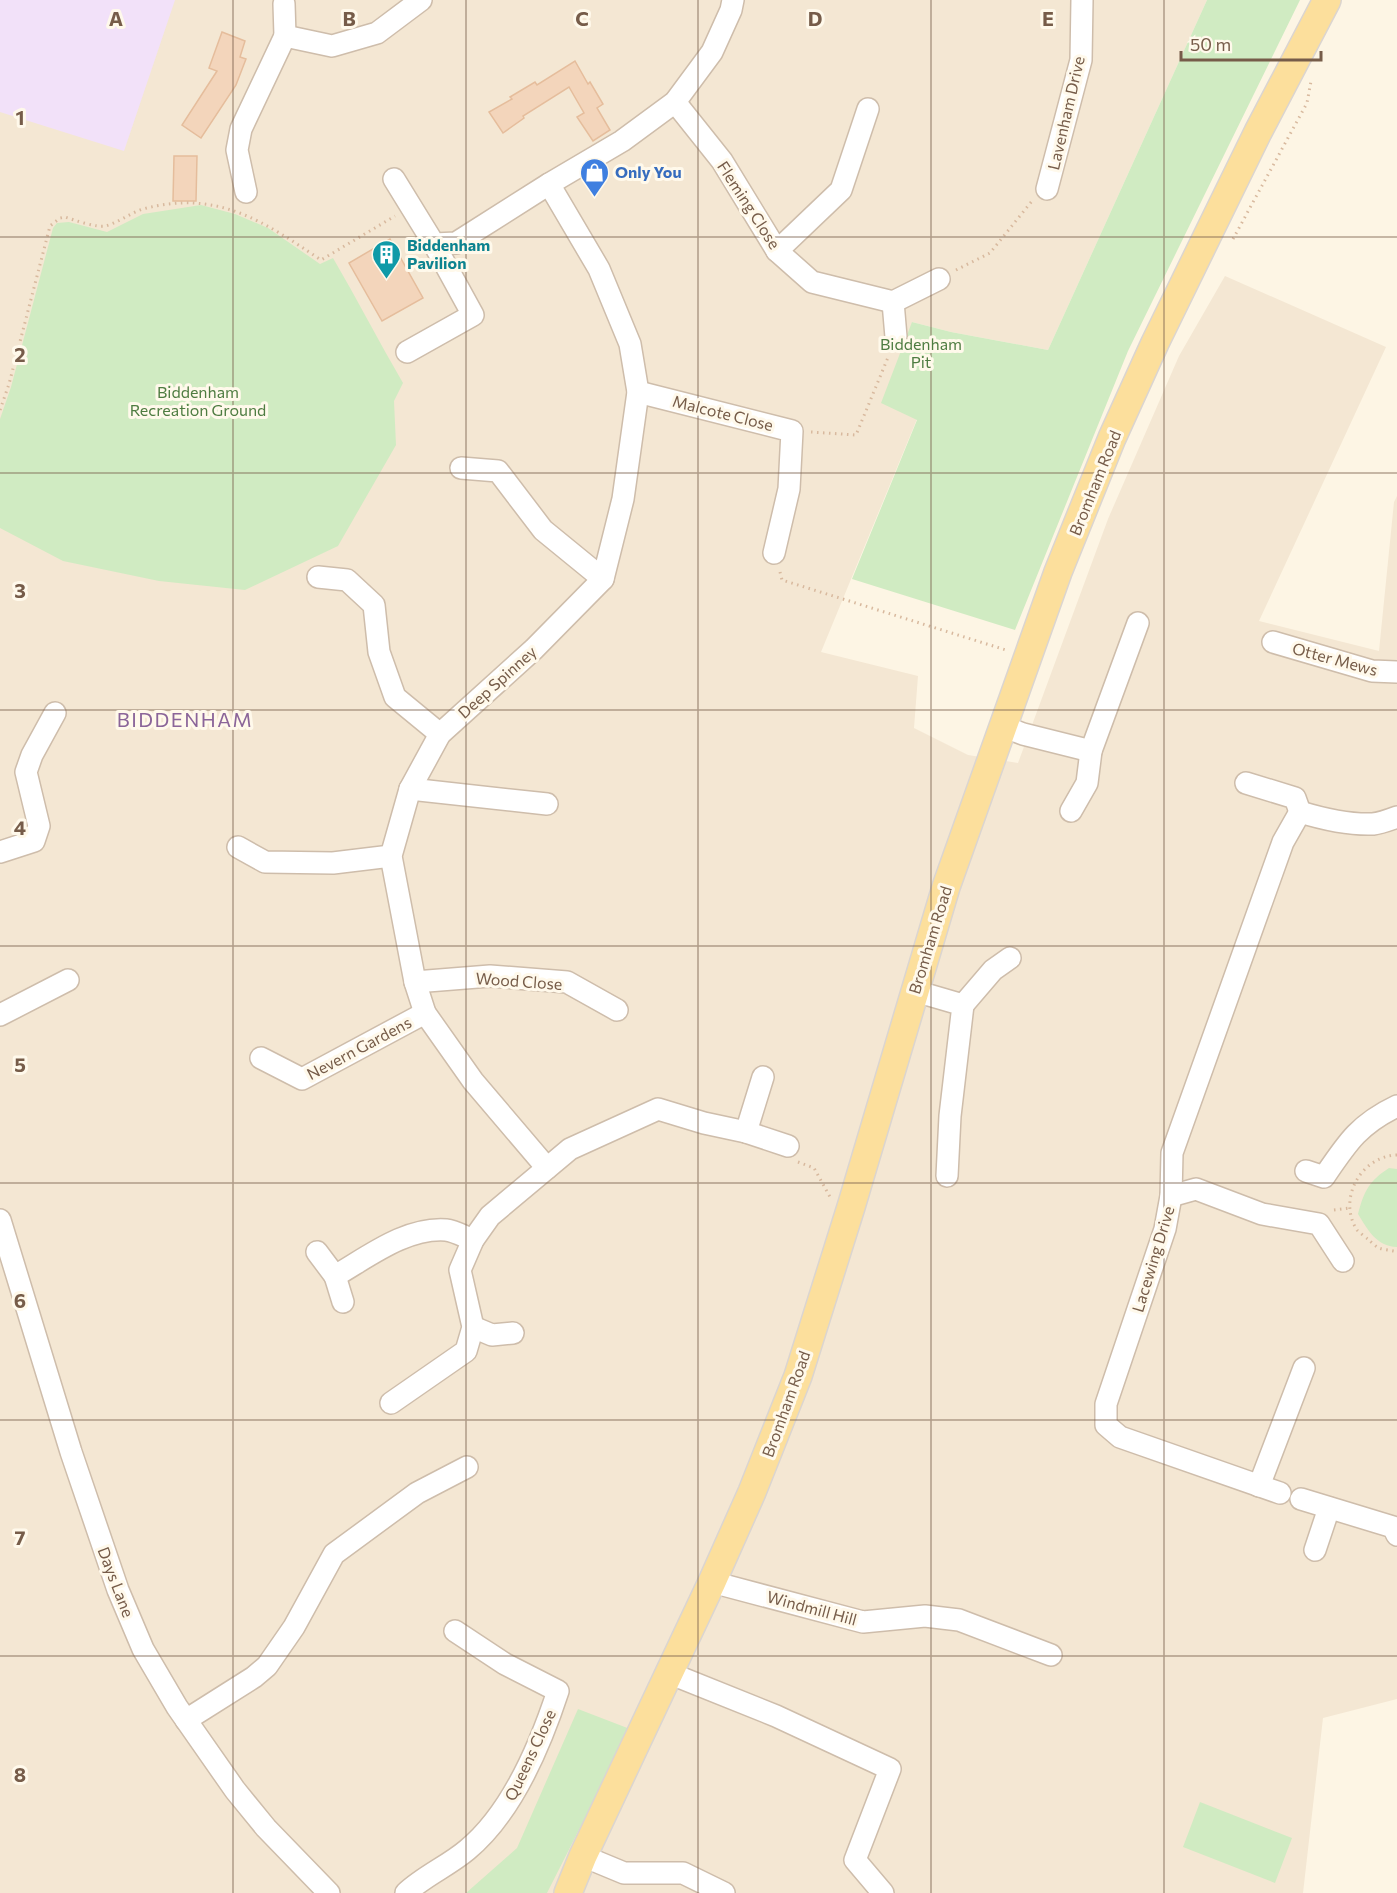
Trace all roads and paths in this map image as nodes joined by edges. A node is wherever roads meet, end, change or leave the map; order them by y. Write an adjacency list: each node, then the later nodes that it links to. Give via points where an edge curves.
1 (421, 0): 6 (street, via 377,33 332,46)
2 (733, 0): 8 (street, via 712,52)
3 (1082, 0): 12 (street, Lavenham Drive, via 1081,60)
4 (1327, 0): 31 (main road, Bromham Road, via 1150,354 1058,572)
5 (284, 4): 6 (street)
6 (285, 36): 13 (street, via 241,129 237,150)
7 (1313, 74): 16 (path, via 1307,103)
8 (675, 102): 11 (street, via 622,141); 17 (street, Fleming Close, via 722,161)
9 (868, 109): 17 (street, via 841,190)
10 (394, 179): 15 (street)
11 (549, 184): 15 (street, via 456,243); 22 (street, via 599,269 630,344)
12 (1047, 189): 18 (path, via 1029,204 990,253)
13 (246, 192)
14 (396, 215): 23 (path, via 321,260 268,225 233,209 202,203 142,210 104,226 60,218 50,226)
15 (434, 244): 21 (street, via 473,315)
16 (1228, 248)
17 (777, 251): 19 (street, Fleming Close, via 812,282)
18 (939, 279): 19 (street)
19 (893, 302): 20 (street)
20 (896, 337): 24 (path, via 855,435)
21 (407, 352)
22 (638, 392): 24 (street, Malcote Close); 28 (street, via 623,500)
23 (0, 410)
24 (792, 430): 26 (street, Malcote Close, via 789,489)
25 (461, 468): 28 (street, via 498,471 543,530)
26 (774, 553): 31 (path, via 782,580)
27 (318, 577): 35 (street, via 348,580 374,605 379,652 395,697)
28 (603, 579): 35 (street, Deep Spinney, via 534,649)
29 (1138, 623): 36 (street)
30 (1273, 642): 32 (street, Otter Mews, via 1372,671)
31 (1027, 657): 34 (main road, Bromham Road)
32 (1397, 672)
33 (55, 713): 44 (street, via 26,772 39,826 34,841)
34 (1002, 726): 36 (street); 49 (main road, Bromham Road)
35 (440, 734): 38 (street, Deep Spinney)
36 (1091, 752): 40 (street, via 1087,783)
37 (1246, 783): 41 (street, via 1295,798)
38 (410, 789): 39 (street); 45 (street, Deep Spinney)
39 (547, 804)
40 (1071, 812)
41 (1300, 812): 42 (street, via 1375,824); 63 (street, Lacewing Drive, via 1283,842 1172,1153)
42 (1397, 817)
43 (238, 847): 45 (street, via 266,862 333,863)
44 (0, 852)
45 (391, 856): 48 (street, Deep Spinney)
46 (1010, 958): 50 (street, via 993,970)
47 (68, 980): 53 (street)
48 (415, 982): 51 (street, Wood Close, via 490,976 567,982); 52 (street, Deep Spinney)
49 (915, 991): 50 (street); 83 (main road, Bromham Road, via 798,1376)
50 (963, 1005): 62 (street)
51 (617, 1010)
52 (425, 1013): 54 (street, Nevern Gardens, via 302,1079); 60 (street, Deep Spinney, via 473,1081)
53 (0, 1015)
54 (261, 1059)
55 (763, 1077): 57 (street)
56 (1397, 1106): 61 (street, via 1356,1132 1324,1177)
57 (746, 1132): 58 (street); 60 (street, via 658,1109 570,1149)
58 (788, 1146): 64 (path, via 785,1158 814,1168)
59 (1397, 1155): 68 (path, via 1372,1162 1359,1174 1350,1208 1357,1230 1377,1248)
60 (547, 1168): 66 (street, via 490,1216)
61 (1306, 1171)
62 (947, 1176)
63 (1171, 1196): 69 (street, via 1196,1189 1262,1214 1319,1224); 77 (street, Lacewing Drive, via 1165,1229 1107,1404 1106,1425 1120,1437)
64 (832, 1201)
65 (0, 1220): 87 (street, Days Lane, via 118,1590 143,1649)
66 (472, 1240): 70 (street, via 447,1230 420,1232 393,1242); 72 (street, via 460,1270)
67 (318, 1252): 70 (street)
68 (1397, 1252)
69 (1343, 1261)
70 (335, 1276): 71 (street)
71 (343, 1302)
72 (472, 1327): 73 (street, via 492,1335); 75 (street, via 466,1351)
73 (513, 1333)
74 (1304, 1368): 77 (street)
75 (391, 1403)
76 (467, 1467): 87 (street, via 417,1493 334,1554 294,1627 267,1666)
77 (1259, 1486): 78 (street)
78 (1280, 1493)
79 (1301, 1499): 80 (street)
80 (1329, 1508): 81 (street, via 1393,1527); 82 (street)
81 (1397, 1535)
82 (1315, 1550)
83 (712, 1582): 85 (street, Windmill Hill, via 863,1622 925,1616 958,1620); 86 (main road, Bromham Road)
84 (455, 1631): 90 (street, Queens Close, via 505,1664 558,1691 509,1803 467,1851)
85 (1051, 1655)
86 (669, 1673): 88 (main road, Bromham Road); 93 (street, via 776,1716 890,1769 855,1860)
87 (186, 1720): 89 (street, Days Lane, via 266,1828)
88 (583, 1856): 91 (main road, Bromham Road); 92 (street, via 624,1873 683,1873)
89 (330, 1893)
90 (406, 1893)
91 (568, 1893)
92 (724, 1893)
93 (883, 1893)

